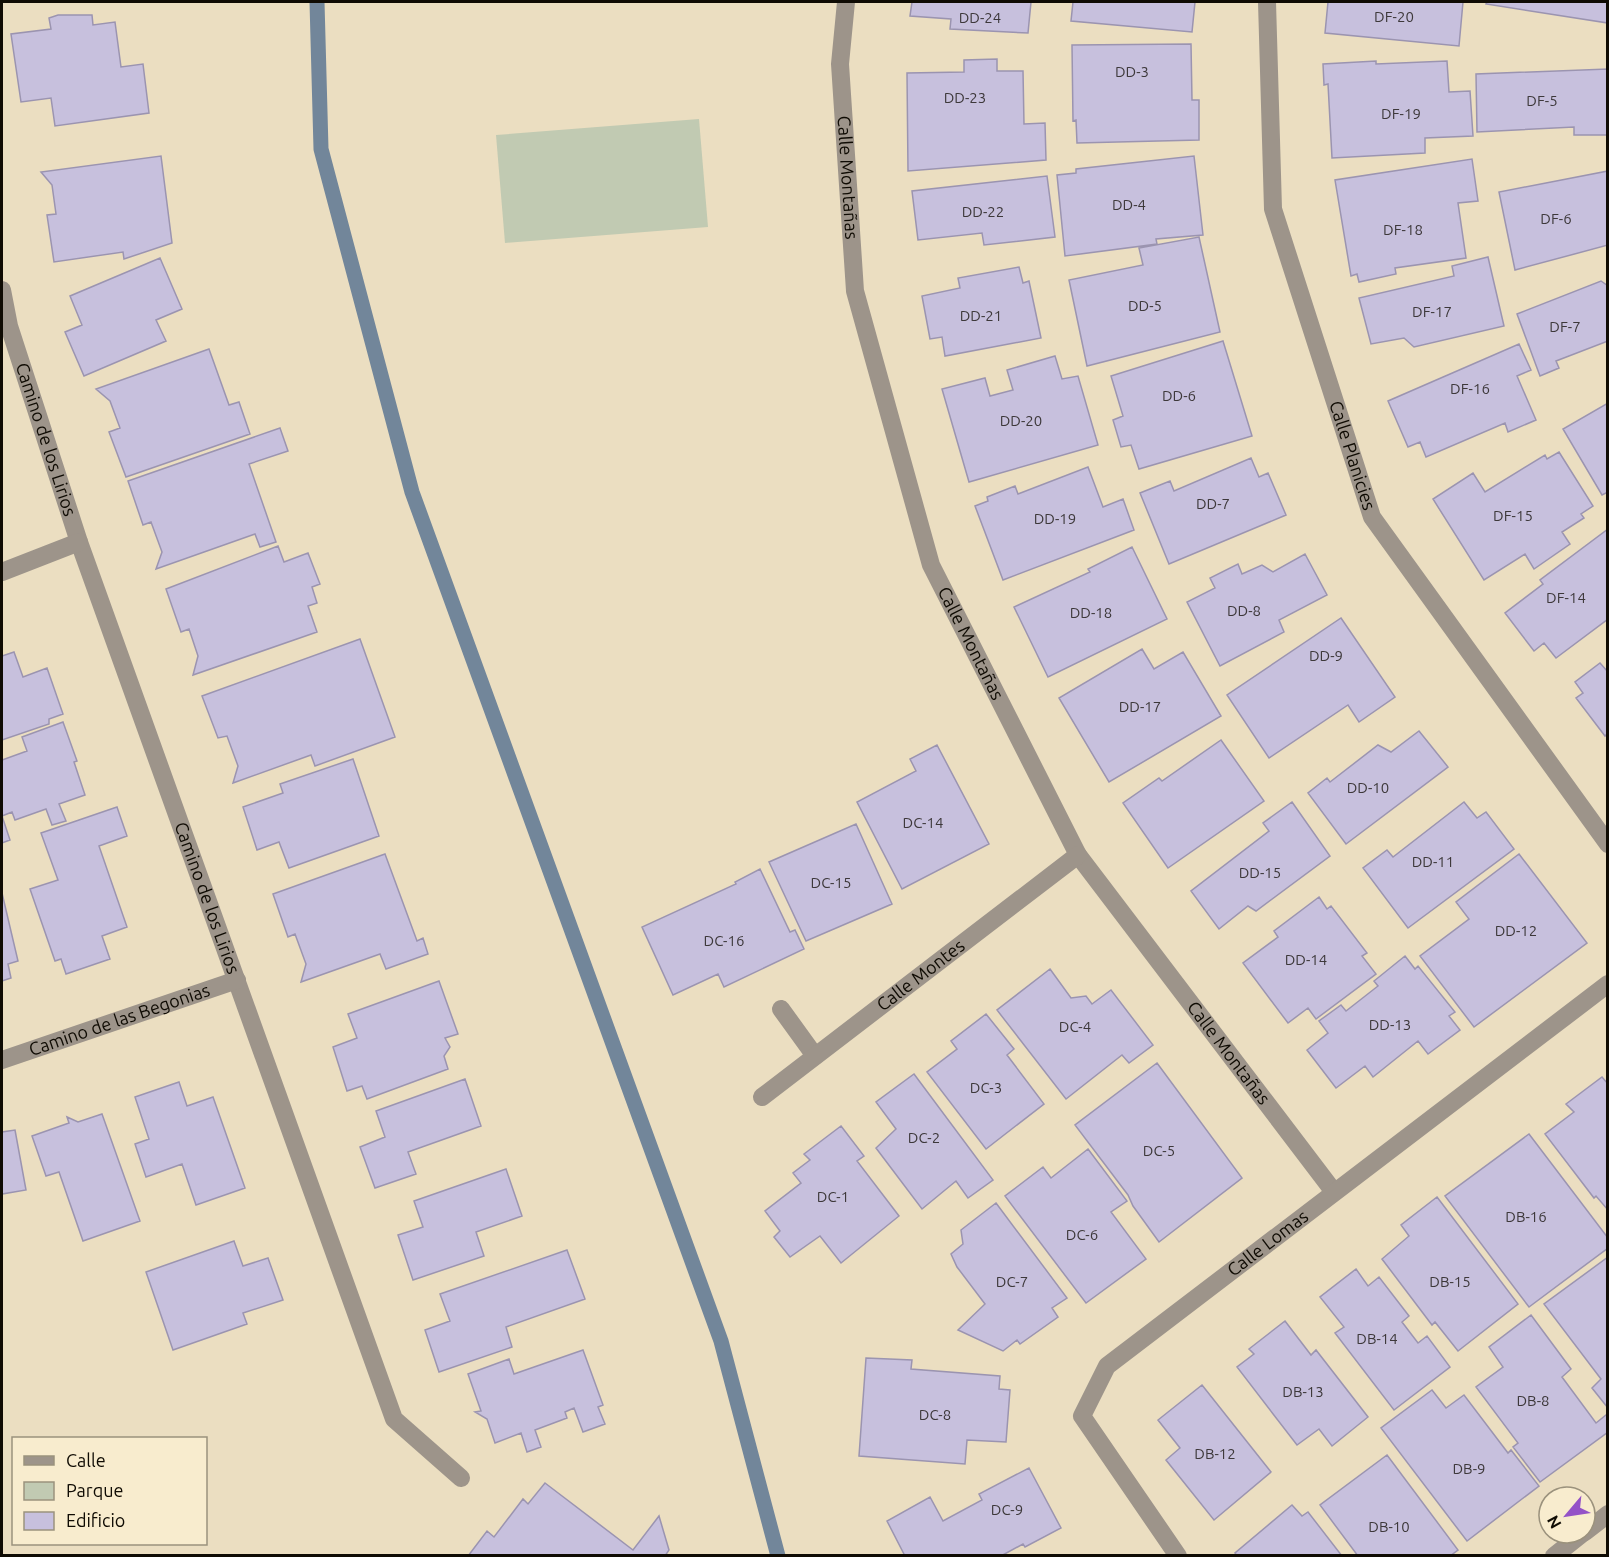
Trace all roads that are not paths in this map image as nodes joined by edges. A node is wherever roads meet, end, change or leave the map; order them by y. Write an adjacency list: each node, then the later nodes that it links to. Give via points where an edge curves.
1 (846, 2): 7 (street, Calle Montañas, via 840,64 855,291 931,566)
2 (1267, 2): 6 (street, Calle Planicies, via 1273,209 1372,517)
3 (2, 290): 4 (street, Camino de los Lirios, via 9,327)
4 (79, 542): 5 (street); 8 (street, Camino de los Lirios)
5 (2, 572)
6 (1608, 844)
7 (1078, 855): 11 (street, Calle Montes); 14 (street, Calle Montañas)
8 (237, 980): 12 (street, Camino de las Begonias); 15 (street, Camino de los Lirios, via 394,1419)
9 (1608, 984): 14 (street, Calle Lomas)
10 (781, 1009): 11 (street)
11 (814, 1056): 13 (street, Calle Montes)
12 (2, 1060)
13 (762, 1097)
14 (1334, 1192): 17 (street, Calle Lomas, via 1107,1366 1082,1416)
15 (461, 1478)
16 (1568, 1545): 18 (street)
17 (1178, 1556)
18 (1554, 1556)

